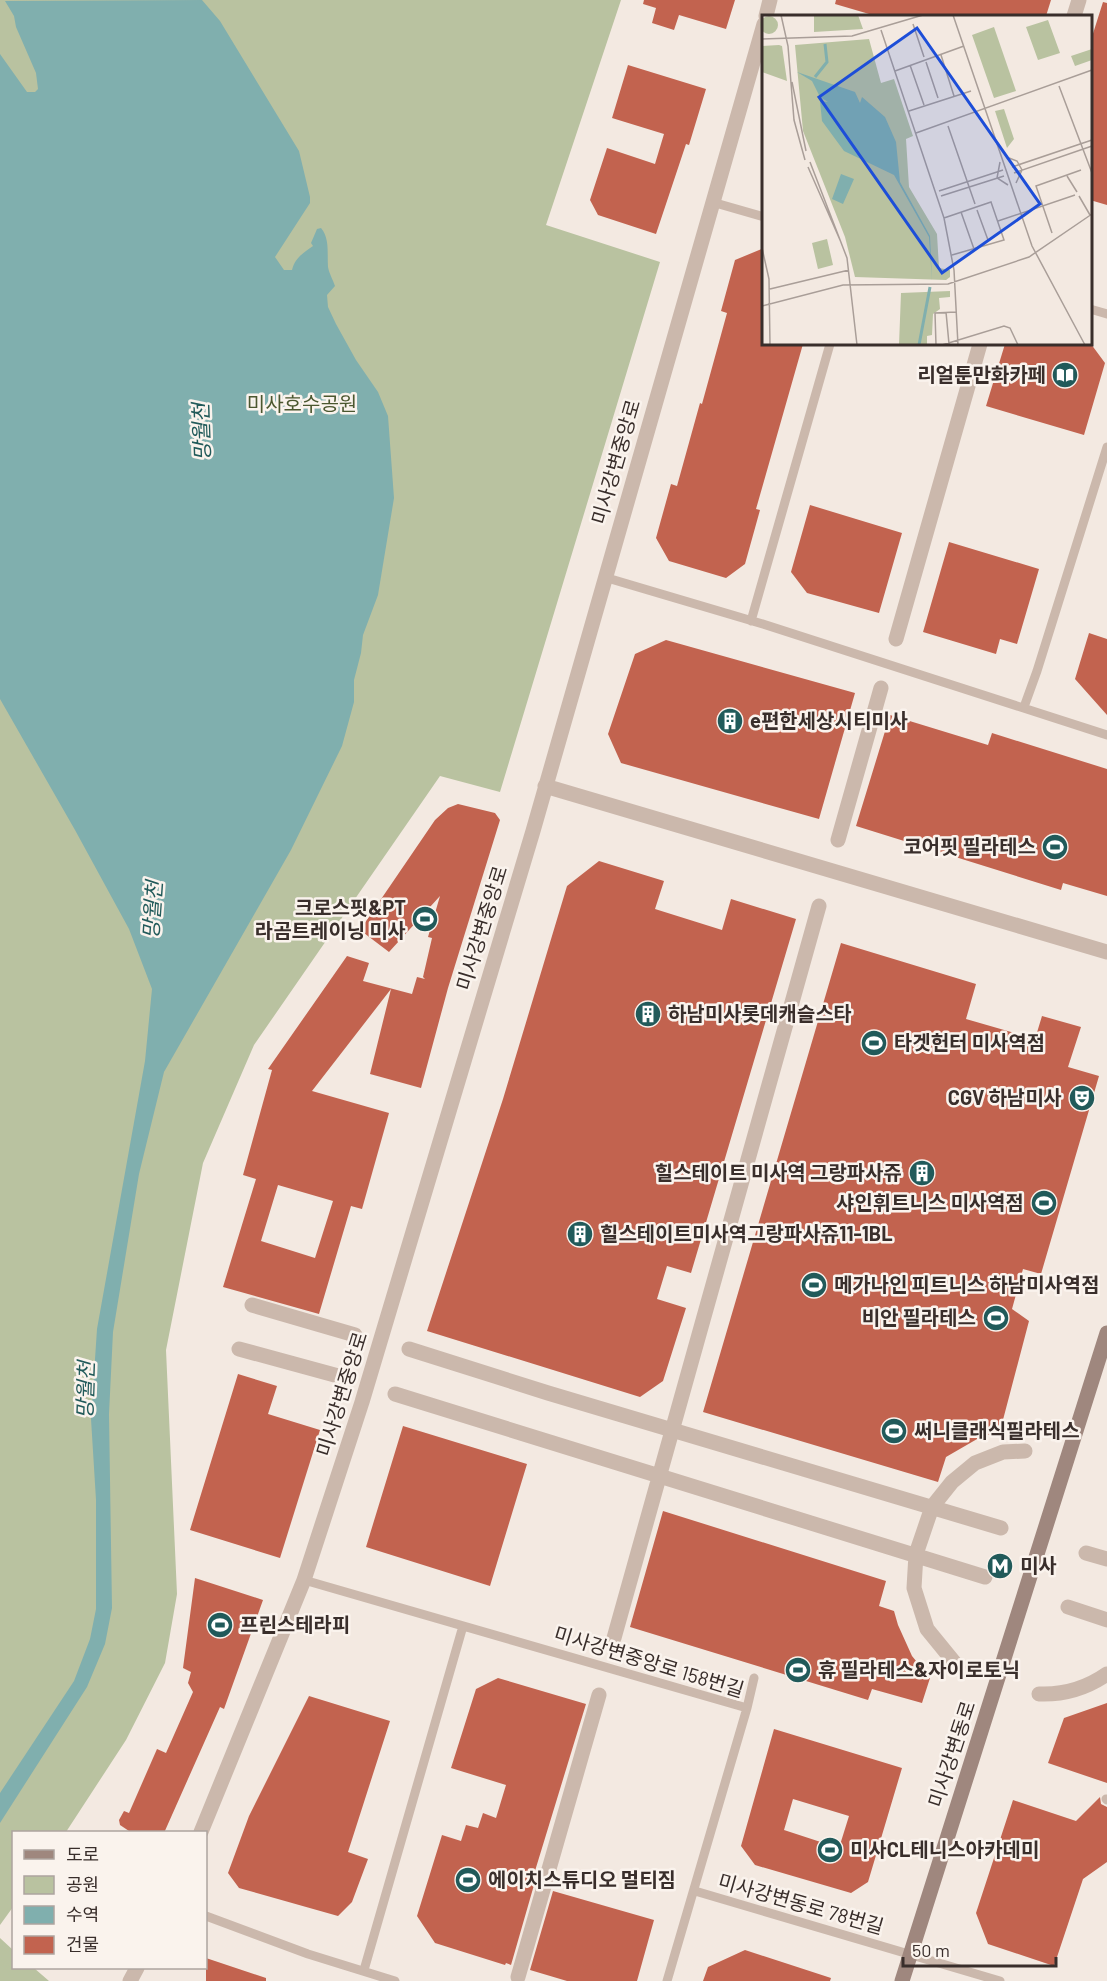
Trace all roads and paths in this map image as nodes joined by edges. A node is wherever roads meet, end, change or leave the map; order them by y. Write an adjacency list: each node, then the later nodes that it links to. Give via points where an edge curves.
1 (770, 0): 3 (street)
2 (1079, 0): 4 (street)
3 (766, 15)
4 (1074, 15)
5 (762, 31): 6 (street, 미사강변중앙로)
6 (712, 202): 7 (lane); 13 (street, 미사강변중앙로)
7 (762, 216)
8 (1092, 310): 9 (lane)
9 (1107, 314)
10 (830, 345): 14 (lane)
11 (980, 345): 15 (street)
12 (1107, 447): 17 (lane)
13 (604, 577): 14 (lane); 19 (street, 미사강변중앙로)
14 (751, 621): 17 (lane)
15 (896, 639)
16 (881, 688): 20 (street)
17 (1024, 707): 18 (lane)
18 (1107, 735)
19 (545, 786): 22 (street); 39 (street, 미사강변중앙로, via 366,1390)
20 (838, 840)
21 (819, 906): 30 (street)
22 (1107, 952)
23 (252, 1305): 25 (street)
24 (1107, 1333): 53 (main road, 미사강변동로)
25 (355, 1335)
26 (239, 1349): 28 (street)
27 (410, 1349): 30 (street)
28 (342, 1377)
29 (395, 1394): 32 (street)
30 (672, 1429): 32 (street); 33 (street)
31 (1025, 1451): 33 (street, via 1003,1452 975,1463 952,1482)
32 (659, 1475): 36 (street); 43 (street)
33 (932, 1507): 34 (street); 36 (street)
34 (1000, 1528)
35 (1086, 1552): 37 (street)
36 (916, 1554): 38 (street); 44 (street, via 914,1588 927,1629)
37 (1107, 1559)
38 (985, 1577)
39 (304, 1580): 42 (lane, 미사강변중앙로 158번길); 50 (street, 미사강변중앙로)
40 (1068, 1607): 41 (street)
41 (1107, 1620)
42 (463, 1626): 49 (lane, 미사강변중앙로 158번길); 54 (lane)
43 (614, 1638)
44 (958, 1666)
45 (1107, 1674): 47 (street, via 1094,1683 1057,1695)
46 (754, 1678): 49 (lane)
47 (1039, 1694)
48 (599, 1695): 55 (street)
49 (747, 1708): 51 (lane, 미사강변중앙로 158번길)
50 (202, 1831)
51 (695, 1891): 53 (lane, 미사강변동로 78번길); 57 (lane, 미사강변중앙로 158번길)
52 (207, 1916): 54 (lane)
53 (909, 1954): 58 (main road, 미사강변동로); 59 (lane, 미사강변동로 78번길)
54 (364, 1970): 56 (lane)
55 (518, 1977)
56 (394, 1981)
57 (667, 1981)
58 (902, 1981)
59 (1000, 1981)

